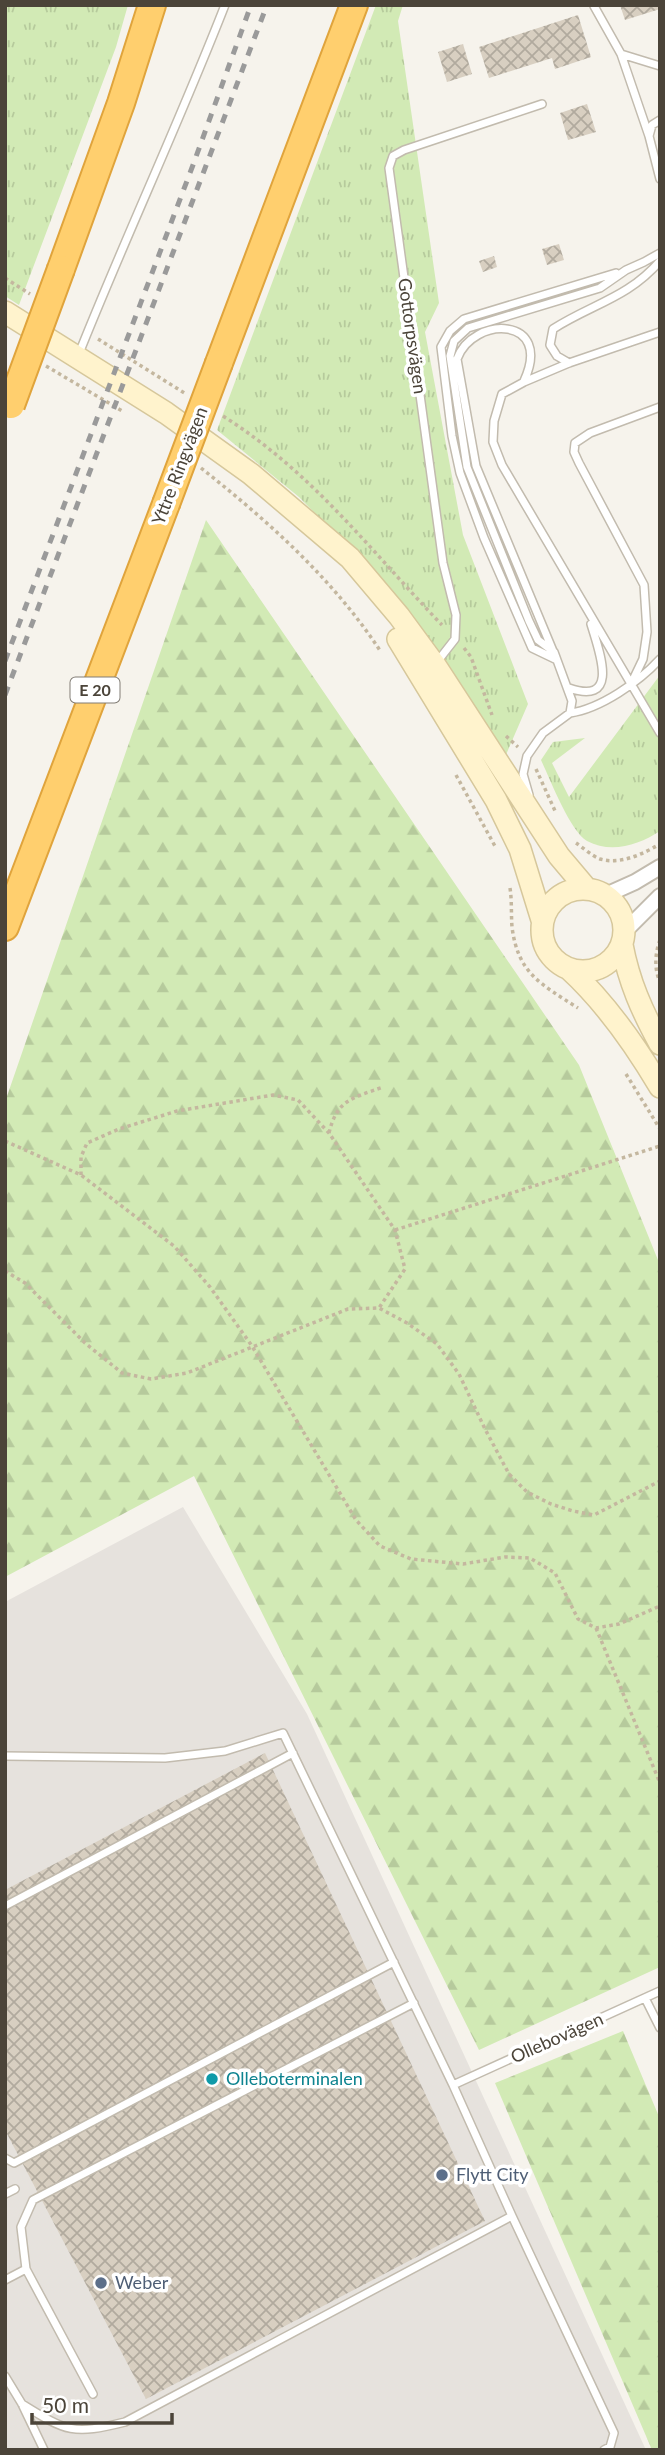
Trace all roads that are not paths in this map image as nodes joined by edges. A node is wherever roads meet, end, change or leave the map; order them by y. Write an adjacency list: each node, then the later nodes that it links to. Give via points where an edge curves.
1 (152, 5): 19 (highway, bridge)
2 (225, 5): 15 (lane)
3 (354, 5): 33 (highway, Yttre Ringvägen / E 20, bridge)
4 (594, 6): 5 (lane)
5 (621, 54): 6 (lane); 9 (lane)
6 (660, 66)
7 (542, 104): 23 (lane, Gottorpsvägen, via 404,150 393,156 388,168 443,563 456,615 455,639)
8 (660, 120): 9 (lane, via 652,125)
9 (649, 136): 10 (lane)
10 (660, 179)
11 (660, 253): 21 (lane, via 600,279 464,319 441,347 452,436 470,505 533,648)
12 (660, 261): 16 (lane, via 634,286 553,329 550,345)
13 (5, 312): 15 (street)
14 (660, 332): 16 (lane)
15 (78, 356): 23 (street, via 166,413 290,507)
16 (569, 363): 17 (lane)
17 (524, 382): 20 (lane, via 502,394 493,442); 21 (lane, via 530,349 515,329 472,337 461,349 457,359 476,466)
18 (660, 407): 24 (lane, via 580,437 575,443 579,463 644,585 647,632 643,659)
19 (8, 413)
20 (588, 613): 24 (lane); 25 (lane, via 602,680 590,693)
21 (554, 655): 25 (lane)
22 (660, 659): 24 (lane)
23 (429, 672): 28 (street); 32 (street, via 520,849)
24 (631, 684): 26 (lane, via 586,711); 27 (lane)
25 (569, 688): 26 (lane)
26 (569, 713): 28 (lane, via 542,733 527,757 523,774)
27 (660, 733)
28 (535, 819): 30 (street, via 559,856)
29 (660, 867): 30 (street)
30 (596, 891): 32 (street, via 572,889 558,896); 34 (street, via 616,904 623,916)
31 (660, 896): 34 (street)
32 (542, 920): 35 (street, via 547,951)
33 (5, 926)
34 (623, 938): 35 (street, via 612,960 600,968); 36 (street, via 627,971 639,1006)
35 (569, 969): 37 (street, via 623,1028)
36 (660, 1044)
37 (660, 1087)
38 (293, 1753): 39 (lane, via 283,1734 225,1751 165,1758); 40 (lane); 41 (lane)
39 (5, 1756)
40 (5, 1906)
41 (394, 1962): 44 (lane); 47 (lane, via 13,2164)
42 (660, 1991): 43 (lane, Ollebovägen)
43 (645, 1998): 45 (lane); 46 (lane, Ollebovägen)
44 (414, 2003): 46 (lane); 51 (lane, via 33,2200 21,2227)
45 (660, 2028)
46 (453, 2085): 50 (lane)
47 (5, 2158)
48 (15, 2189): 49 (lane)
49 (5, 2194)
50 (512, 2216): 55 (lane, via 125,2422 94,2430 69,2430); 57 (lane, via 614,2433 610,2447)
51 (26, 2269): 52 (lane); 54 (lane)
52 (5, 2280)
53 (5, 2376): 55 (lane)
54 (93, 2394)
55 (22, 2404): 56 (lane)
56 (44, 2450)
57 (604, 2450)

